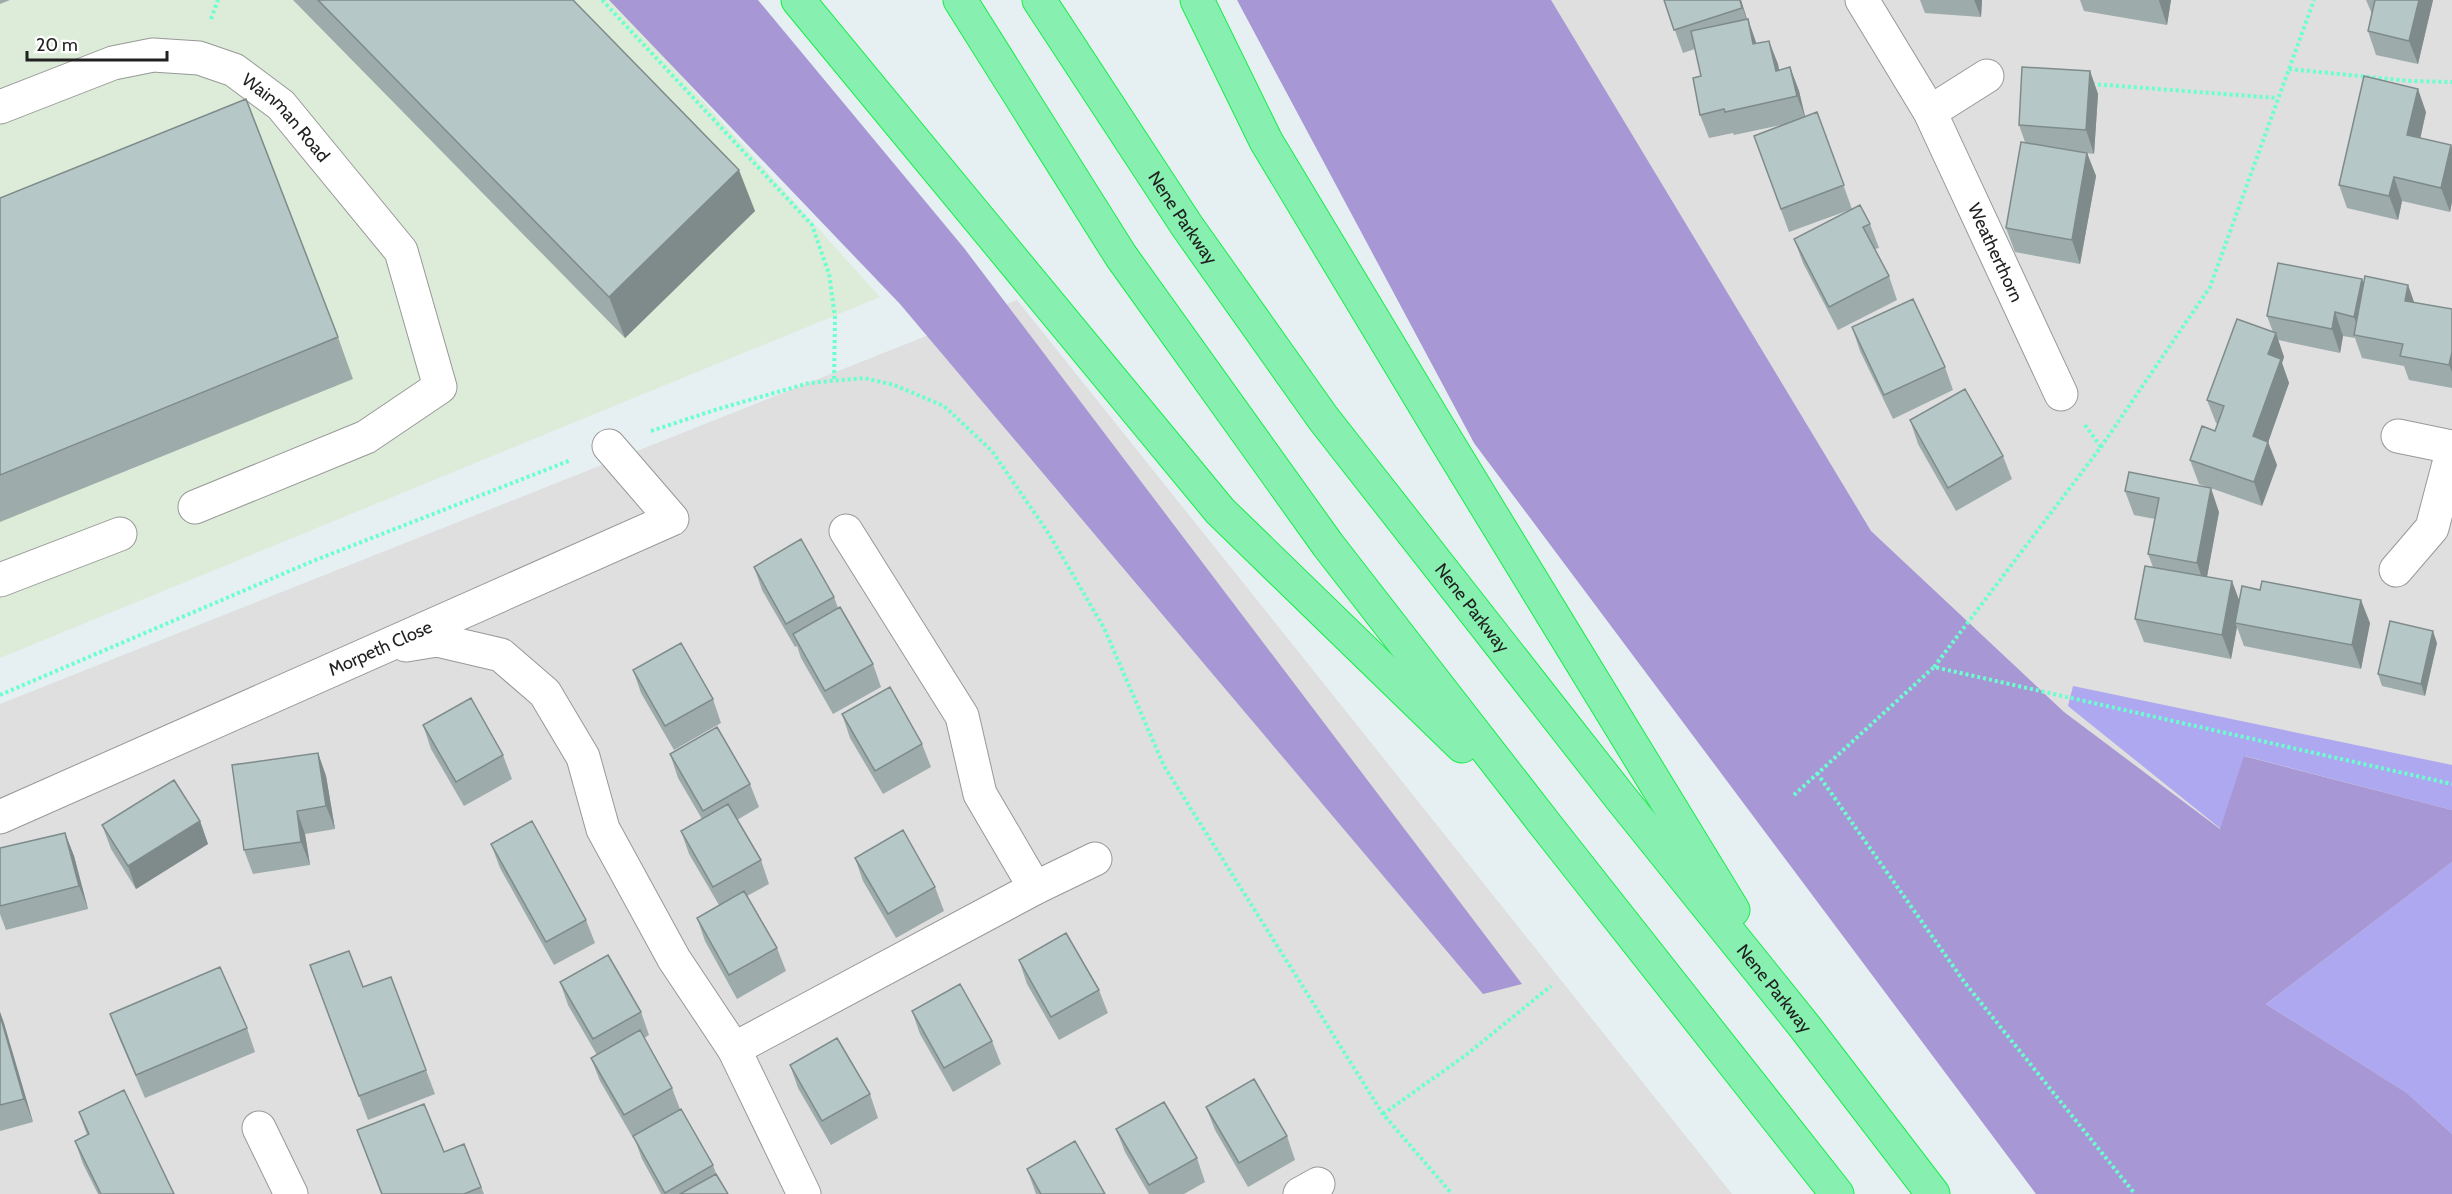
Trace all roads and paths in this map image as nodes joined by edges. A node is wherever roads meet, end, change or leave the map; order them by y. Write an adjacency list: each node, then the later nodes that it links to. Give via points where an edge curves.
1 (602, 0): 15 (path, via 812,225 829,274 835,317)
2 (798, 0): 34 (highway, via 1220,511)
3 (960, 0): 34 (highway, via 1121,256 1328,545)
4 (1039, 0): 38 (highway, Nene Parkway, via 1187,226 1323,418)
5 (1197, 0): 38 (highway, via 1266,141)
6 (1862, 0): 14 (street, Weatherthorn)
7 (2314, 0): 8 (path)
8 (2289, 69): 10 (path); 12 (path)
9 (1987, 76): 14 (street)
10 (2452, 82)
11 (2091, 84): 12 (path)
12 (2277, 98): 28 (path, via 2210,287 2101,447)
13 (0, 107): 22 (street, Wainman Road, via 113,63 153,55 199,58 234,70 281,105 401,252 440,387 366,437)
14 (1930, 112): 16 (street, Weatherthorn)
15 (834, 382): 17 (path, via 809,383); 40 (path, via 864,378 920,394 944,406 992,451 1049,534 1104,628 1164,766)
16 (2061, 394)
17 (647, 432)
18 (2398, 436): 19 (street)
19 (2452, 447)
20 (594, 451): 27 (street, Morpeth Close, via 672,519); 29 (path, via 313,561)
21 (2452, 452): 25 (street, via 2432,528)
22 (195, 507)
23 (846, 531): 36 (street, via 962,716 980,794)
24 (120, 534): 26 (street)
25 (2396, 570)
26 (0, 580)
27 (380, 649): 33 (street, Morpeth Close); 39 (street, via 437,640 501,655 545,693 583,757 603,829 674,959)
28 (1935, 667): 30 (path); 31 (path)
29 (0, 695)
30 (1817, 774): 32 (path); 47 (path, via 1965,982)
31 (2452, 784)
32 (1794, 795)
33 (0, 817)
34 (1548, 828): 45 (highway)
35 (1095, 859): 36 (street)
36 (1035, 888): 39 (street)
37 (1551, 986): 40 (path, via 1466,1055)
38 (1805, 1028): 46 (highway, Nene Parkway)
39 (734, 1048): 43 (street)
40 (1383, 1114): 44 (path)
41 (259, 1128): 42 (street)
42 (291, 1194)
43 (804, 1194)
44 (1452, 1194)
45 (1837, 1194)
46 (1933, 1194)
47 (2134, 1194)

